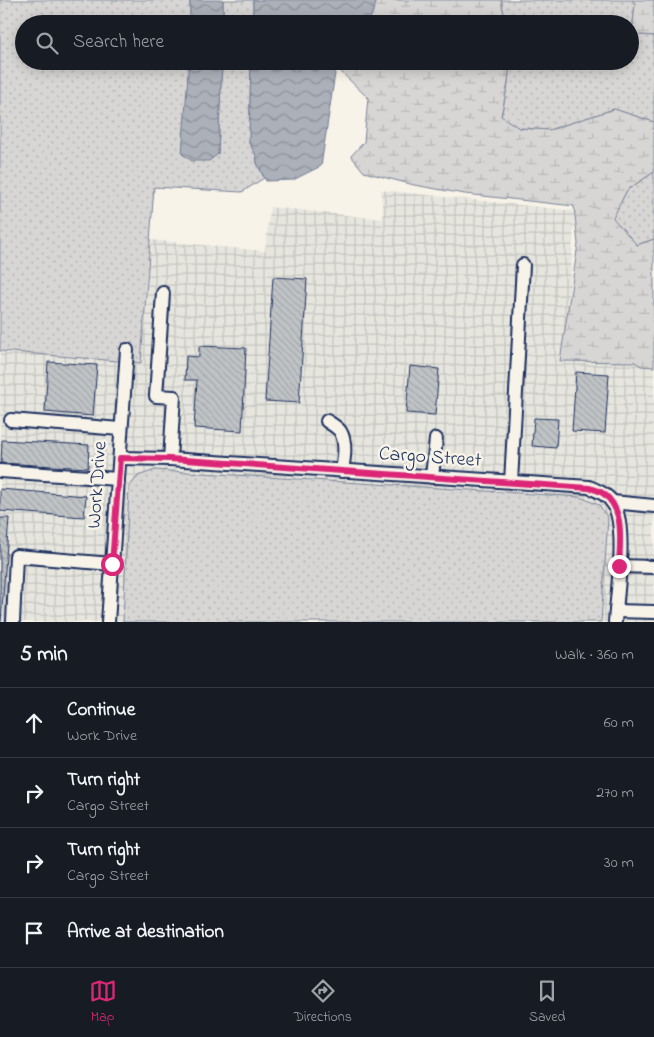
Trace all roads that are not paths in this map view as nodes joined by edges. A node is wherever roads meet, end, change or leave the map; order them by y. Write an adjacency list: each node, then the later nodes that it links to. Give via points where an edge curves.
1 (523, 265): 14 (street)
2 (163, 293): 9 (street, via 156,396 174,397)
3 (127, 350): 6 (street, Work Drive)
4 (11, 420): 6 (street)
5 (327, 421): 11 (street, via 339,431 344,441)
6 (120, 430): 8 (street, Work Drive)
7 (436, 439): 12 (street)
8 (120, 458): 9 (street, Cargo Street); 13 (street, Work Drive)
9 (170, 459): 11 (street, Cargo Street)
10 (0, 471): 13 (street)
11 (342, 471): 12 (street, Cargo Street)
12 (432, 477): 14 (street, Cargo Street)
13 (118, 479): 17 (street, Work Drive)
14 (511, 482): 15 (street, Cargo Street, via 589,488 603,493)
15 (612, 502): 16 (street); 18 (street, via 620,523)
16 (654, 506)
17 (112, 564): 22 (street, via 16,556); 23 (street, Work Drive)
18 (619, 566): 19 (street); 21 (street)
19 (654, 568)
20 (654, 612): 21 (street)
21 (616, 616)
22 (13, 622)
23 (108, 622)

